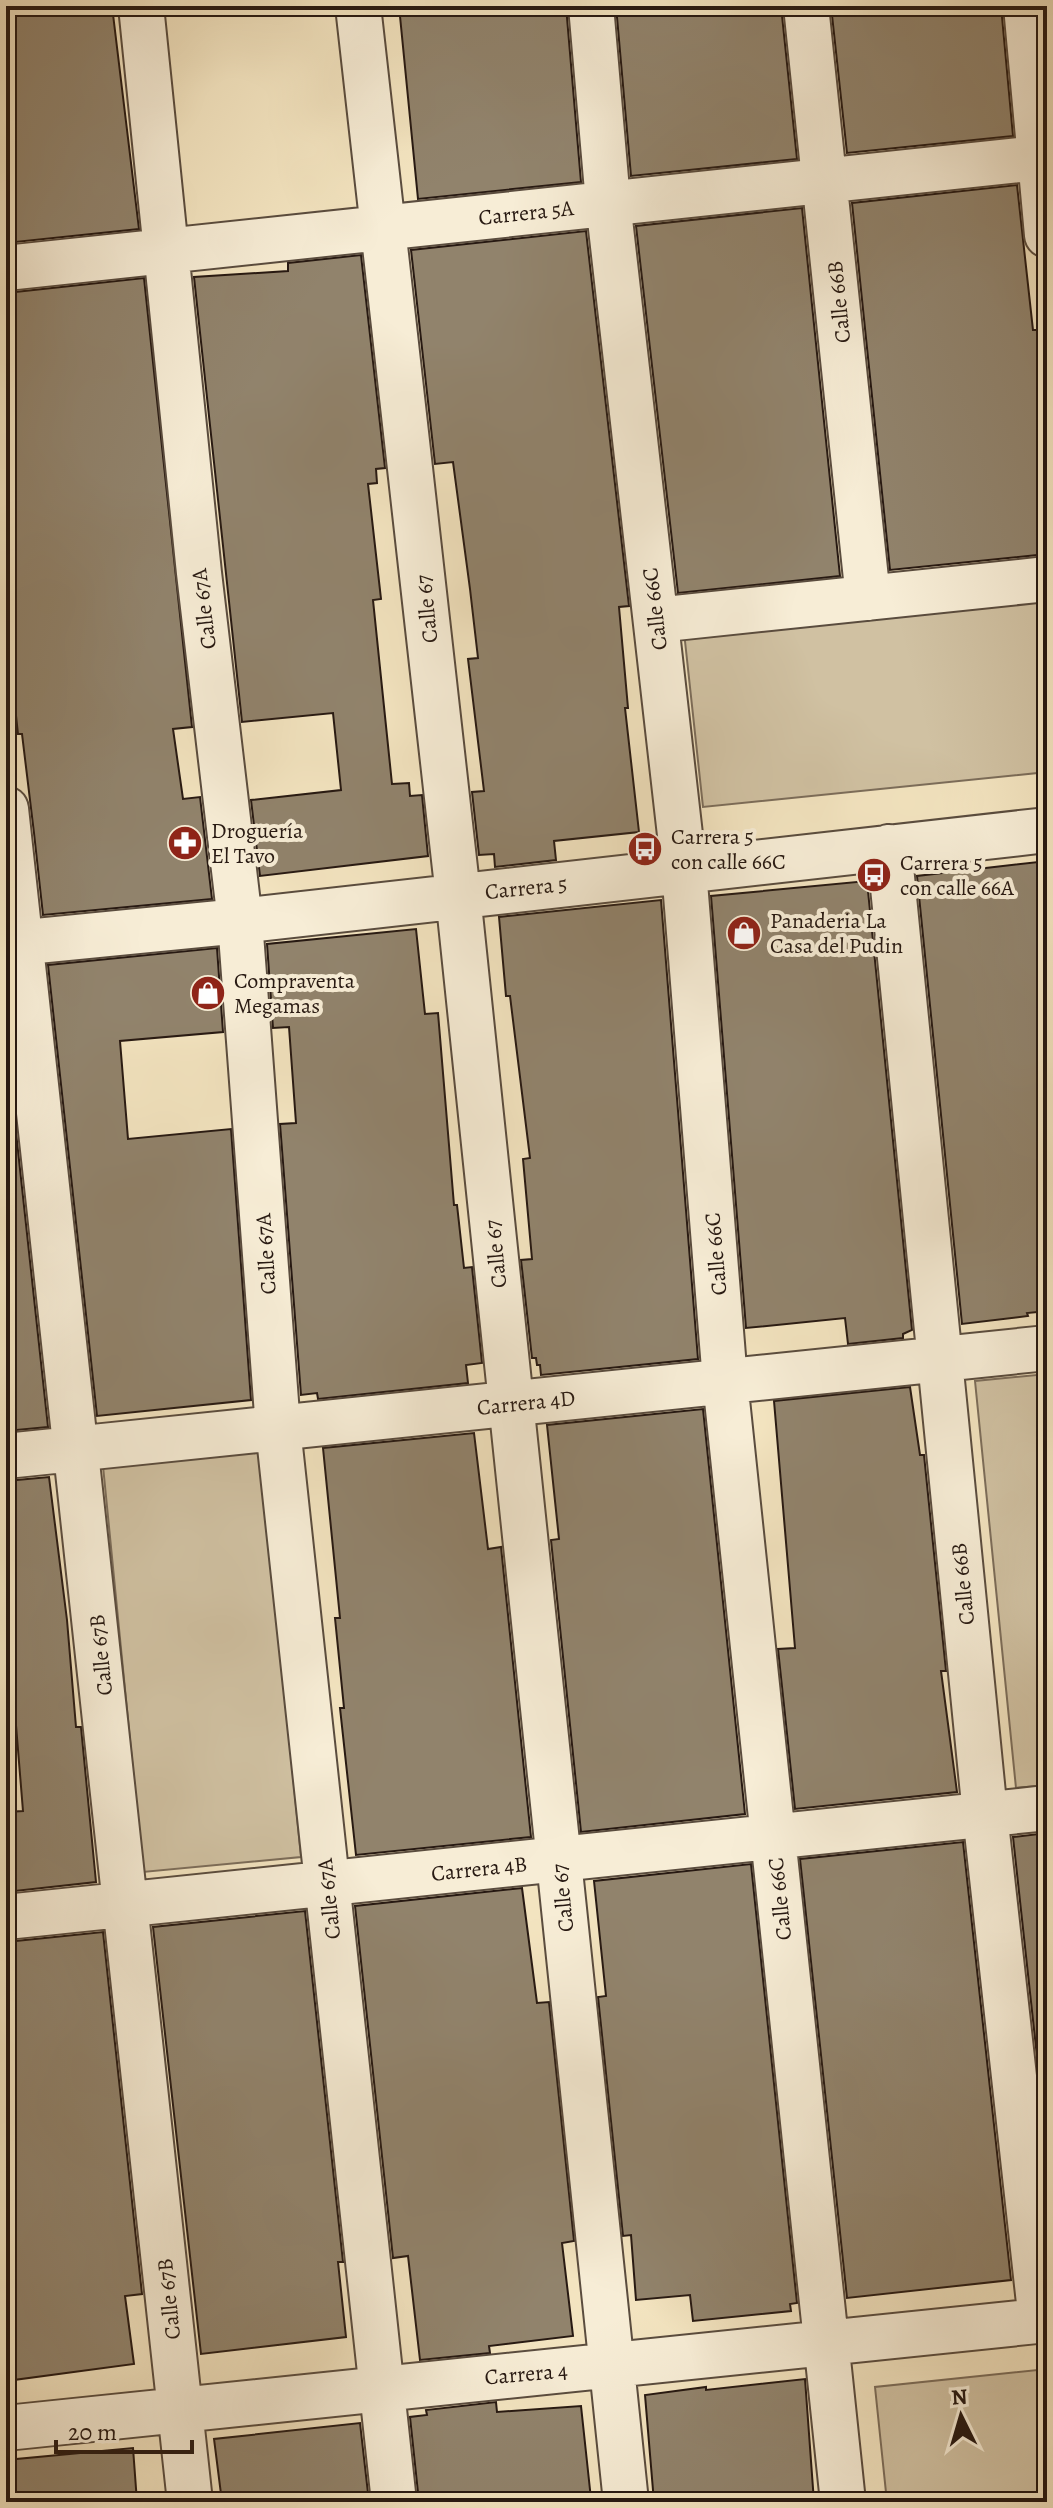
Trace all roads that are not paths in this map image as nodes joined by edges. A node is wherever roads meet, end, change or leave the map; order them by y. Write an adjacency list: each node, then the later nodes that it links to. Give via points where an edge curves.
1 (141, 6): 11 (street, Calle 67A)
2 (358, 6): 9 (street, Calle 67)
3 (591, 6): 8 (street, Calle 66C)
4 (806, 6): 7 (street, Calle 66B)
5 (1026, 6): 6 (street)
6 (1043, 158): 7 (street, Carrera 5A); 10 (street)
7 (826, 179): 8 (street, Carrera 5A); 14 (street, Calle 66B)
8 (608, 202): 9 (street, Carrera 5A); 15 (street, Calle 66C)
9 (383, 227): 11 (street, Carrera 5A); 20 (street, Calle 67)
10 (1047, 235)
11 (165, 251): 12 (street, Carrera 5A); 21 (street, Calle 67A)
12 (6, 268)
13 (1047, 579): 14 (street)
14 (868, 598): 15 (street)
15 (656, 620): 19 (street, Calle 66C)
16 (6, 809): 22 (street, Calle 67B)
17 (1047, 830): 18 (street, Carrera 5)
18 (889, 847): 19 (street, Carrera 5); 24 (street, Calle 66B)
19 (684, 870): 20 (street, Carrera 5); 25 (street, Calle 66C)
20 (458, 895): 21 (street, Carrera 5); 26 (street, Calle 67)
21 (240, 921): 22 (street, Carrera 5); 27 (street, Calle 67A)
22 (14, 943): 28 (street, Calle 67B)
23 (1047, 1348): 24 (street, Carrera 4D)
24 (939, 1359): 25 (street, Carrera 4D); 31 (street, Calle 66B)
25 (725, 1381): 26 (street, Carrera 4D); 32 (street, Calle 66C)
26 (511, 1404): 27 (street, Carrera 4D); 33 (street, Calle 67)
27 (278, 1428): 28 (street, Carrera 4D); 34 (street, Calle 67A)
28 (76, 1449): 29 (street, Carrera 4D); 35 (street, Calle 67B)
29 (6, 1456)
30 (1047, 1808): 31 (street, Carrera 4B)
31 (985, 1814): 32 (street, Carrera 4B); 37 (street, Calle 66B)
32 (773, 1837): 33 (street, Carrera 4B); 38 (street, Calle 66C)
33 (558, 1860): 34 (street, Carrera 4B); 39 (street, Calle 67)
34 (326, 1884): 35 (street, Carrera 4B); 40 (street, Calle 67A)
35 (127, 1905): 36 (street, Carrera 4B); 41 (street, Calle 67B)
36 (6, 1917)
37 (1044, 2321): 38 (street, Carrera 4)
38 (827, 2343): 39 (street, Carrera 4); 46 (street, Calle 66C)
39 (612, 2365): 40 (street, Carrera 4); 45 (street, Calle 67)
40 (382, 2387): 41 (street, Carrera 4); 44 (street, Calle 67A)
41 (180, 2408): 42 (street, Carrera 4); 43 (street, Calle 67B)
42 (6, 2428)
43 (190, 2502)
44 (394, 2502)
45 (626, 2502)
46 (843, 2502)

